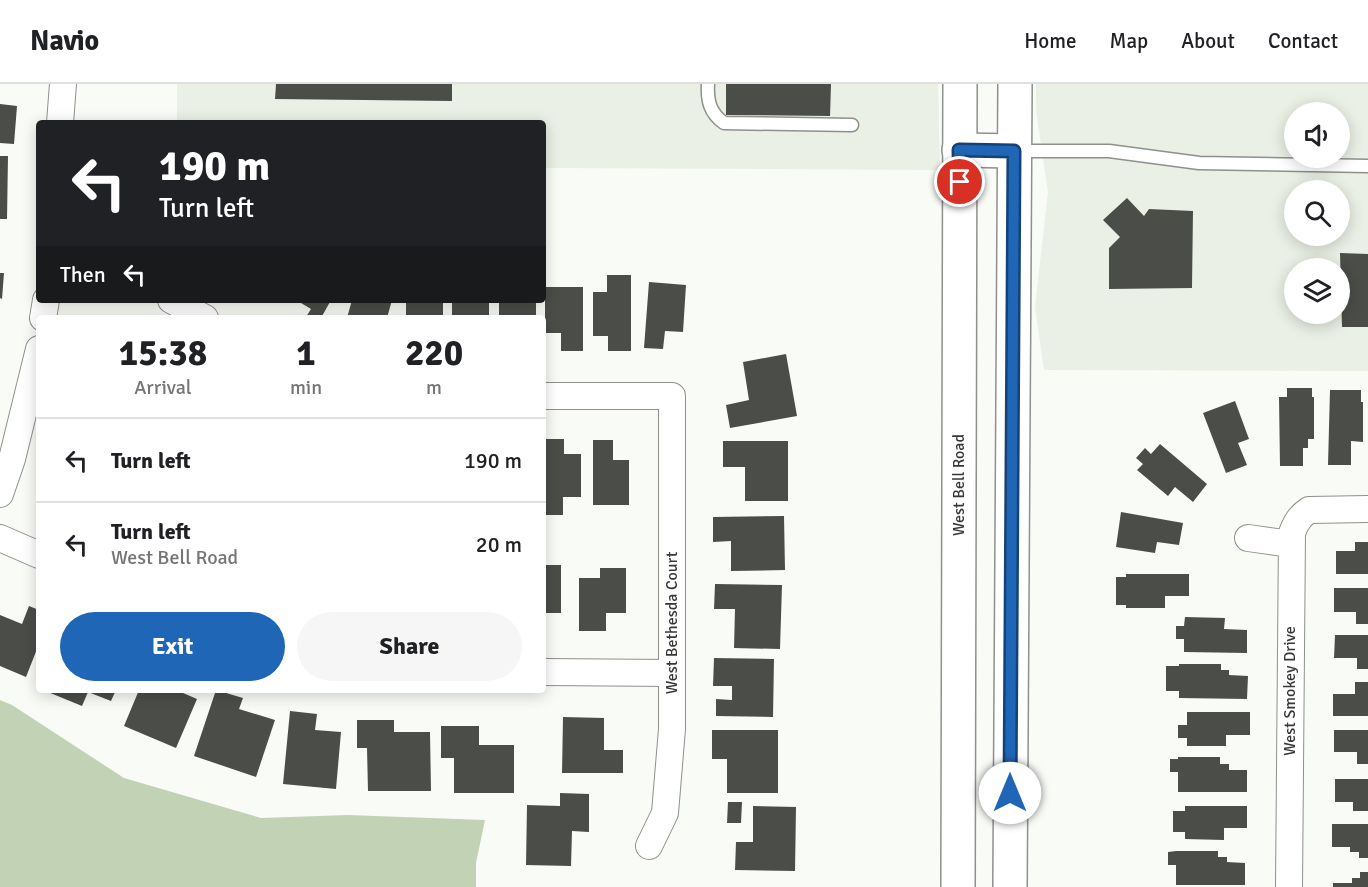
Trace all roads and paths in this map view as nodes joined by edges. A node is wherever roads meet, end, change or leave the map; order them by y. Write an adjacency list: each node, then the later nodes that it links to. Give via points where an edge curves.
1 (63, 84): 5 (street)
2 (708, 84): 6 (lane, via 710,108 724,123)
3 (960, 84): 7 (main road, West Bell Road)
4 (1015, 84): 8 (main road)
5 (60, 120)
6 (852, 125)
7 (959, 150): 8 (main road); 23 (main road, West Bell Road)
8 (1014, 151): 9 (lane, via 1109,151 1199,163); 24 (main road)
9 (1368, 166)
10 (177, 303): 11 (street)
11 (199, 315)
12 (36, 361): 14 (street)
13 (546, 396): 21 (street, West Bethesda Court, via 672,396)
14 (0, 494)
15 (1368, 509): 18 (street, West Smokey Drive, via 1309,510 1301,515 1292,533)
16 (0, 537): 19 (street)
17 (1248, 538): 18 (street)
18 (1292, 544): 25 (street, West Smokey Drive)
19 (36, 554)
20 (546, 672): 21 (street)
21 (672, 673): 22 (street, West Bethesda Court, via 665,813)
22 (649, 846)
23 (958, 887)
24 (1010, 887)
25 (1289, 887)

